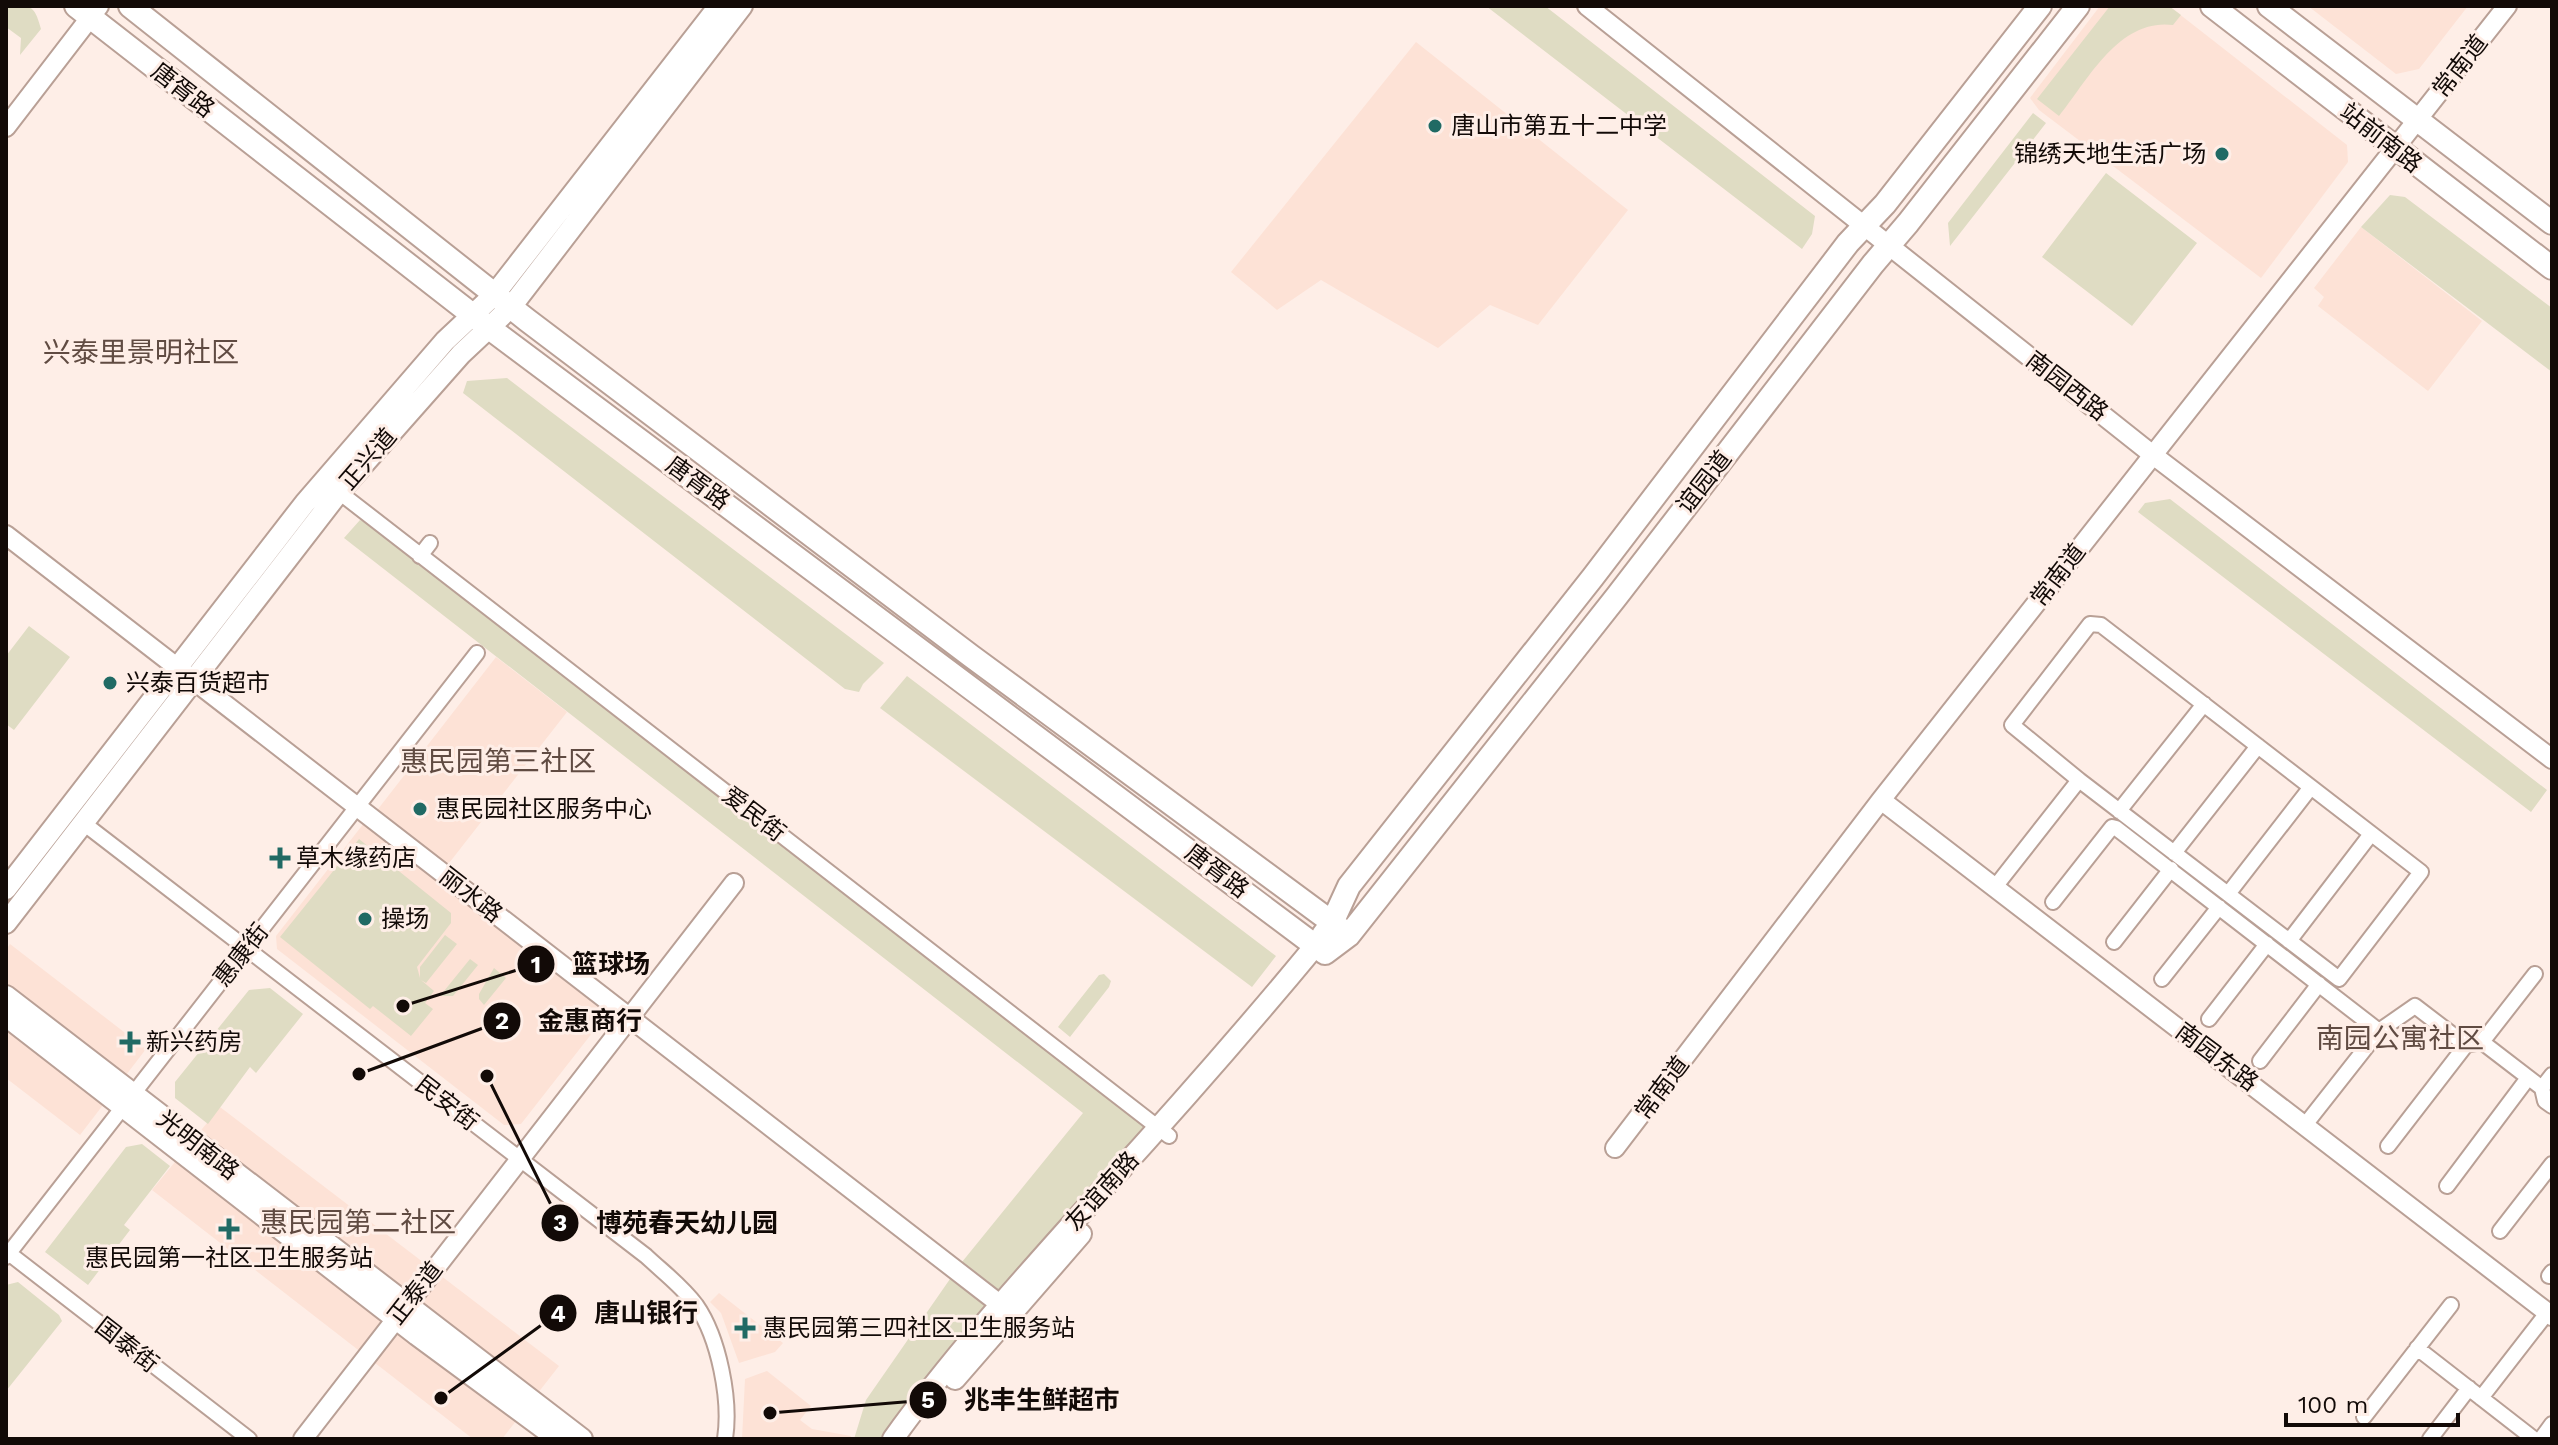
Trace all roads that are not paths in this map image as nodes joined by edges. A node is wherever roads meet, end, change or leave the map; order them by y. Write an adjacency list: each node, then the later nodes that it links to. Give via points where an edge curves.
1 (130, 6): 21 (main road, 唐胥路)
2 (719, 6): 21 (main road, 正兴道)
3 (742, 6): 21 (main road, 正兴道)
4 (1587, 6): 18 (street, 南园西路)
5 (2078, 6): 12 (main road, 谊园道)
6 (2088, 6): 12 (main road)
7 (2269, 6): 14 (main road, 站前南路)
8 (2507, 6): 14 (street, 常南道)
9 (2211, 8): 16 (main road, 站前南路)
10 (87, 9): 13 (street); 15 (street); 22 (main road, 唐胥路)
11 (2033, 11): 18 (main road, 谊园道)
12 (2050, 42): 19 (main road, 谊园道)
13 (6, 110)
14 (2418, 120): 16 (street, 常南道); 17 (main road, 站前南路)
15 (6, 127)
16 (2395, 149): 20 (main road, 站前南路); 23 (street, 常南道)
17 (2552, 223)
18 (1864, 226): 19 (street, 南园西路); 48 (main road, 谊园道, via 1349,886)
19 (1888, 246): 23 (street, 南园西路); 48 (main road, 谊园道)
20 (2552, 268)
21 (503, 301): 22 (main road, 正兴道); 48 (main road, 唐胥路)
22 (481, 321): 24 (main road, 正兴道, via 461,354); 29 (main road, 正兴道, via 445,341 305,503); 53 (main road, 唐胥路)
23 (2153, 455): 32 (street, 南园西路); 35 (street, 常南道)
24 (339, 492): 27 (street, 爱民街); 29 (main road, 正兴道)
25 (6, 535): 29 (street, 丽水路)
26 (430, 543): 27 (street)
27 (420, 556): 71 (street, 爱民街)
28 (477, 653): 36 (street, 惠康街)
29 (185, 674): 36 (street, 丽水路); 38 (main road, 正兴道); 44 (main road, 正兴道)
30 (2204, 704): 31 (street); 33 (street, via 2101,625 2090,624 2012,725); 37 (street)
31 (2258, 746): 34 (street); 40 (street)
32 (2552, 759)
33 (2079, 780): 37 (street); 43 (street)
34 (2311, 787): 39 (street); 45 (street)
35 (1881, 800): 43 (street, 南园东路); 73 (street, 常南道)
36 (357, 807): 52 (street, 惠康街); 59 (street, 丽水路)
37 (2119, 811): 40 (street)
38 (82, 822): 47 (main road, 正兴道); 52 (street, 民安街)
39 (2371, 834): 49 (street); 49 (street, via 2421,872 2412,884 2339,979)
40 (2174, 853): 45 (street)
41 (2171, 869): 45 (street); 46 (street, via 2112,827); 50 (street)
42 (734, 883): 59 (street, 正泰道)
43 (1995, 887): 70 (street, 南园东路)
44 (6, 889)
45 (2224, 901): 49 (street); 51 (street); 55 (street)
46 (2053, 902)
47 (6, 923)
48 (1340, 929): 53 (main road, 谊园道)
49 (2289, 941)
50 (2114, 942)
51 (2267, 944): 56 (street); 60 (street)
52 (246, 949): 68 (street, 惠康街); 74 (street, 民安街)
53 (1320, 950): 71 (main road, 友谊南路)
54 (2535, 974): 62 (street)
55 (2162, 979)
56 (2319, 984): 61 (street); 64 (street)
57 (6, 996): 68 (main road, 光明南路)
58 (6, 1016): 68 (main road, 光明南路)
59 (630, 1019): 74 (street, 正泰道); 80 (street, 丽水路)
60 (2209, 1019)
61 (2379, 1031): 63 (street, via 2415,1006); 70 (street)
62 (2482, 1042): 63 (street); 66 (street)
63 (2466, 1045): 72 (street)
64 (2260, 1061)
65 (2552, 1075): 67 (street)
66 (2528, 1078): 67 (street); 76 (street)
67 (2542, 1088): 69 (street)
68 (128, 1101): 78 (street, 惠康街); 81 (main road, 光明南路)
69 (2552, 1106)
70 (2305, 1125): 82 (street, 南园东路)
71 (1164, 1132): 80 (main road, 友谊南路)
72 (2388, 1146)
73 (1615, 1148)
74 (520, 1159): 81 (street, 正泰道); 92 (street, 民安街, via 646,1256 697,1307 724,1377)
75 (2552, 1164): 77 (street)
76 (2447, 1186)
77 (2500, 1231)
78 (7, 1254): 88 (street, 国泰街)
79 (2451, 1305): 83 (street)
80 (1005, 1309): 93 (main road, 友谊南路, via 929,1390); 94 (main road, 友谊南路)
81 (401, 1312): 89 (street, 正泰道); 90 (main road, 光明南路); 91 (main road, 光明南路)
82 (2550, 1314): 85 (street)
83 (2417, 1348): 84 (street); 86 (street)
84 (2469, 1388): 85 (street); 95 (street)
85 (2481, 1398): 96 (street)
86 (2364, 1417)
87 (2552, 1424): 97 (street)
88 (249, 1439)
89 (303, 1439)
90 (558, 1439)
91 (582, 1439)
92 (725, 1439)
93 (893, 1439)
94 (908, 1439)
95 (2430, 1439)
96 (2534, 1439)
97 (2541, 1439)

